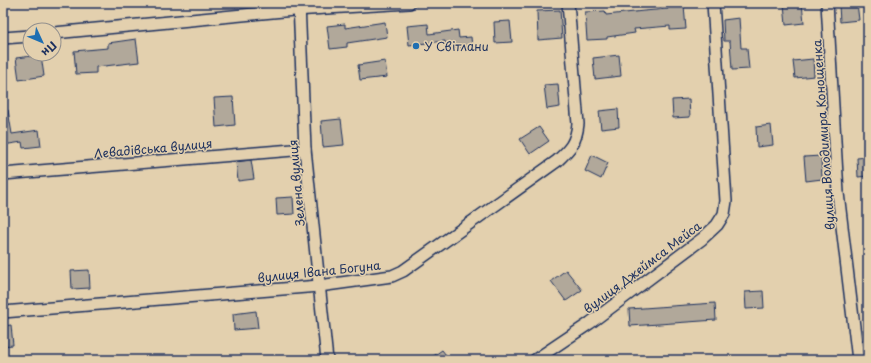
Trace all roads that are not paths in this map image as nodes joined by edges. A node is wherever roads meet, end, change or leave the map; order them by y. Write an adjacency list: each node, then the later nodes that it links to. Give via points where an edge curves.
1 (409, 3): 5 (street)
2 (568, 3): 11 (street, вулиця Івана Богуна, via 578,124 577,135 566,153 403,271 392,276)
3 (713, 3): 14 (street, вулиця Джеймса Мейса, via 726,201 724,214 717,225 702,239 590,323)
4 (827, 3): 15 (street, вулиця Володимира Конощенка, via 838,192)
5 (299, 6): 6 (street); 9 (street, Зелена вулиця)
6 (62, 32)
7 (22, 37): 8 (street)
8 (3, 38)
9 (305, 149): 10 (street, Левадівська вулиця); 11 (street, Зелена вулиця)
10 (3, 174)
11 (319, 286): 12 (street, вулиця Івана Богуна); 13 (street, Зелена вулиця)
12 (3, 312)
13 (327, 360)
14 (535, 360)
15 (858, 360)

